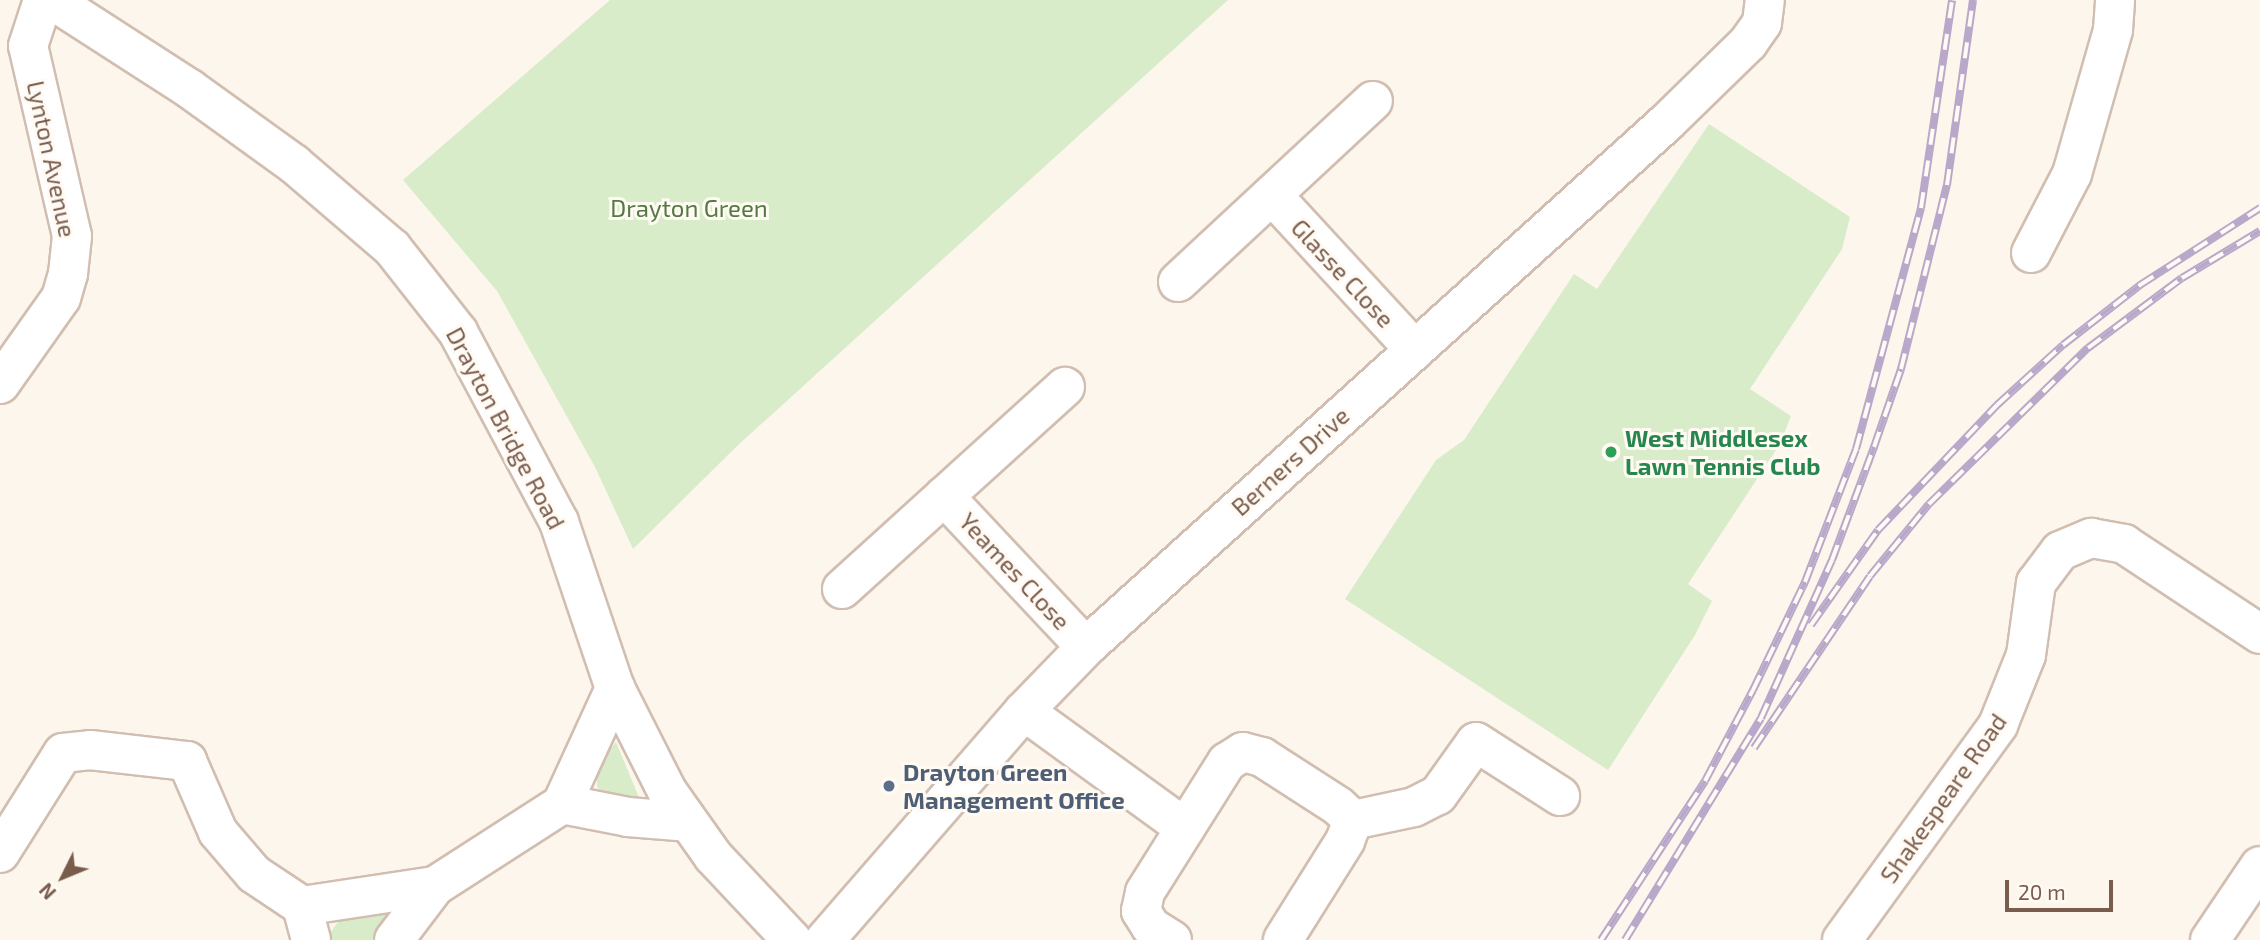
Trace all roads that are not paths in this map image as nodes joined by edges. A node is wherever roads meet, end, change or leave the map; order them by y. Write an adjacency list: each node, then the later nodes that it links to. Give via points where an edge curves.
1 (43, 0): 10 (street, Lynton Avenue, via 28,46 72,236 68,274 61,298)
2 (52, 0): 16 (street, Drayton Bridge Road, via 283,156 392,248 458,332 559,522)
3 (1765, 0): 9 (street, Berners Drive, via 1762,23 1748,43)
4 (2115, 0): 7 (street, via 2113,30 2072,174)
5 (1373, 101): 6 (street)
6 (1272, 195): 8 (street); 9 (street, Glasse Close)
7 (2031, 253)
8 (1178, 282)
9 (1415, 350): 15 (street, Berners Drive)
10 (0, 384)
11 (1065, 387): 12 (street, Yeames Close)
12 (944, 496): 13 (street, Yeames Close); 15 (street, Yeames Close)
13 (842, 589)
14 (2260, 634): 32 (street, Shakespeare Road, via 2123,544 2091,538 2060,551 2036,583 2026,654 1998,724)
15 (1086, 647): 17 (street, Berners Drive)
16 (615, 688): 19 (street); 21 (street, Drayton Bridge Road)
17 (1024, 711): 22 (street); 29 (street, Berners Drive)
18 (1560, 796): 20 (street, via 1476,742 1438,796 1414,807)
19 (562, 804): 21 (street); 25 (street)
20 (1353, 820): 22 (street, via 1262,757 1243,752 1227,762); 31 (street, via 1345,841)
21 (687, 822): 28 (street, Drayton Bridge Road, via 756,906)
22 (1185, 828): 30 (street, via 1145,892 1140,911 1151,927)
23 (0, 853): 26 (street, via 63,752 90,750 187,761 208,816 233,853)
24 (2260, 866): 33 (street)
25 (435, 886): 26 (street); 27 (street)
26 (307, 923)
27 (394, 940)
28 (792, 940)
29 (825, 940)
30 (1172, 940)
31 (1283, 940)
32 (1842, 940)
33 (2210, 940)

